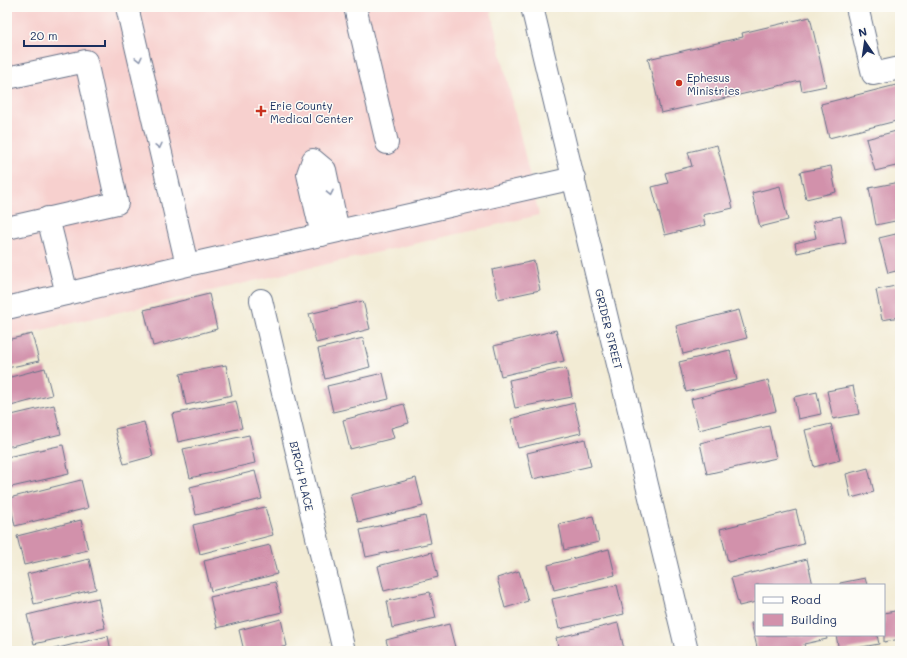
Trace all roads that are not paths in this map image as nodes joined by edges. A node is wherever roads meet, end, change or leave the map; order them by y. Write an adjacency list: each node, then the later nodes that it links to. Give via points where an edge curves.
1 (127, 7): 13 (street, one-way to 13)
2 (355, 7): 7 (street)
3 (534, 7): 9 (street, GRIDER STREET)
4 (857, 7): 5 (street, via 873,74)
5 (900, 68)
6 (7, 78): 10 (street, via 86,61 117,203)
7 (387, 143)
8 (313, 160): 12 (street, one-way to 12, via 325,170)
9 (574, 178): 12 (street); 18 (street, GRIDER STREET)
10 (48, 218): 11 (street); 14 (street)
11 (7, 228)
12 (330, 233): 13 (street)
13 (187, 265): 14 (street)
14 (67, 294): 16 (street)
15 (261, 300): 17 (street, BIRCH PLACE)
16 (7, 308)
17 (344, 651)
18 (687, 651)

